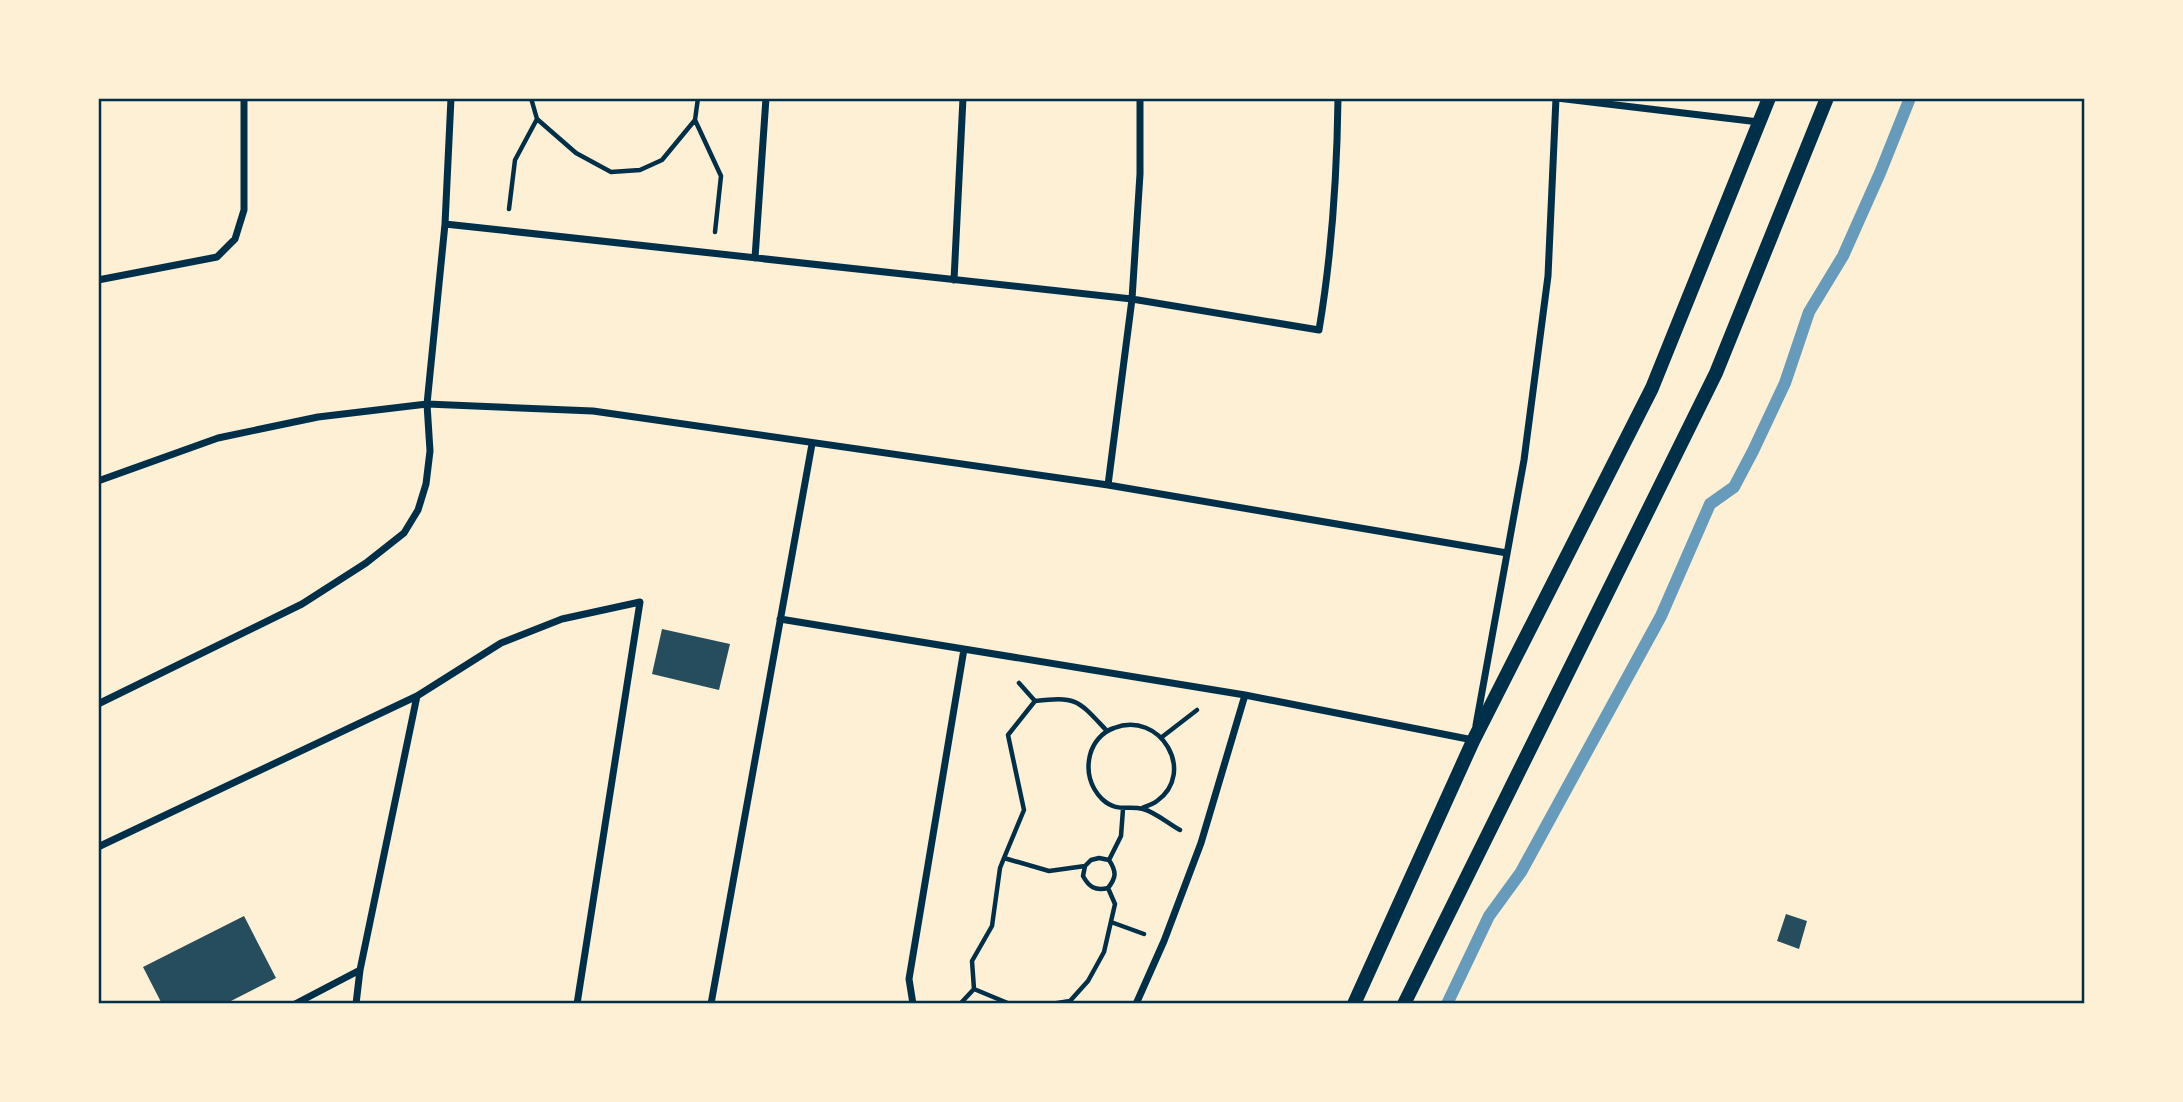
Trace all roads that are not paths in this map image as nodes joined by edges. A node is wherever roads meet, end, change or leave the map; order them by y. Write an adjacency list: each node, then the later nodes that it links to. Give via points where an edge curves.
1 (244, 98): 13 (street, via 244,210 234,239 217,257)
2 (450, 98): 11 (street)
3 (766, 98): 12 (street)
4 (963, 98): 14 (street)
5 (1140, 98): 15 (street)
6 (1338, 98): 15 (street, via 1330,262 1319,330)
7 (1556, 98): 10 (street); 20 (street, via 1548,276)
8 (1769, 98): 10 (main road)
9 (1826, 98): 36 (main road, via 1716,373)
10 (1759, 122): 26 (main road, via 1652,387)
11 (445, 224): 12 (street); 16 (street)
12 (755, 258): 14 (street)
13 (98, 280)
14 (954, 280): 15 (street)
15 (1132, 299): 19 (street)
16 (427, 404): 17 (street, via 593,411); 18 (street, via 318,417 218,438); 25 (street, via 430,450 426,484 404,533 302,604)
17 (812, 444): 19 (street); 21 (street)
18 (98, 481)
19 (1108, 485): 20 (street)
20 (1507, 553): 26 (street)
21 (780, 620): 22 (street); 32 (street)
22 (964, 649): 23 (street); 33 (street, via 909,979)
23 (1245, 695): 26 (street); 34 (street, via 1201,843)
24 (417, 696): 27 (street); 28 (street); 31 (street, via 501,643 562,619 640,602)
25 (98, 704)
26 (1473, 741): 35 (main road)
27 (98, 847)
28 (360, 970): 29 (street); 30 (street)
29 (295, 1004)
30 (356, 1004)
31 (576, 1004)
32 (711, 1004)
33 (912, 1004)
34 (1136, 1004)
35 (1354, 1004)
36 (1404, 1004)

